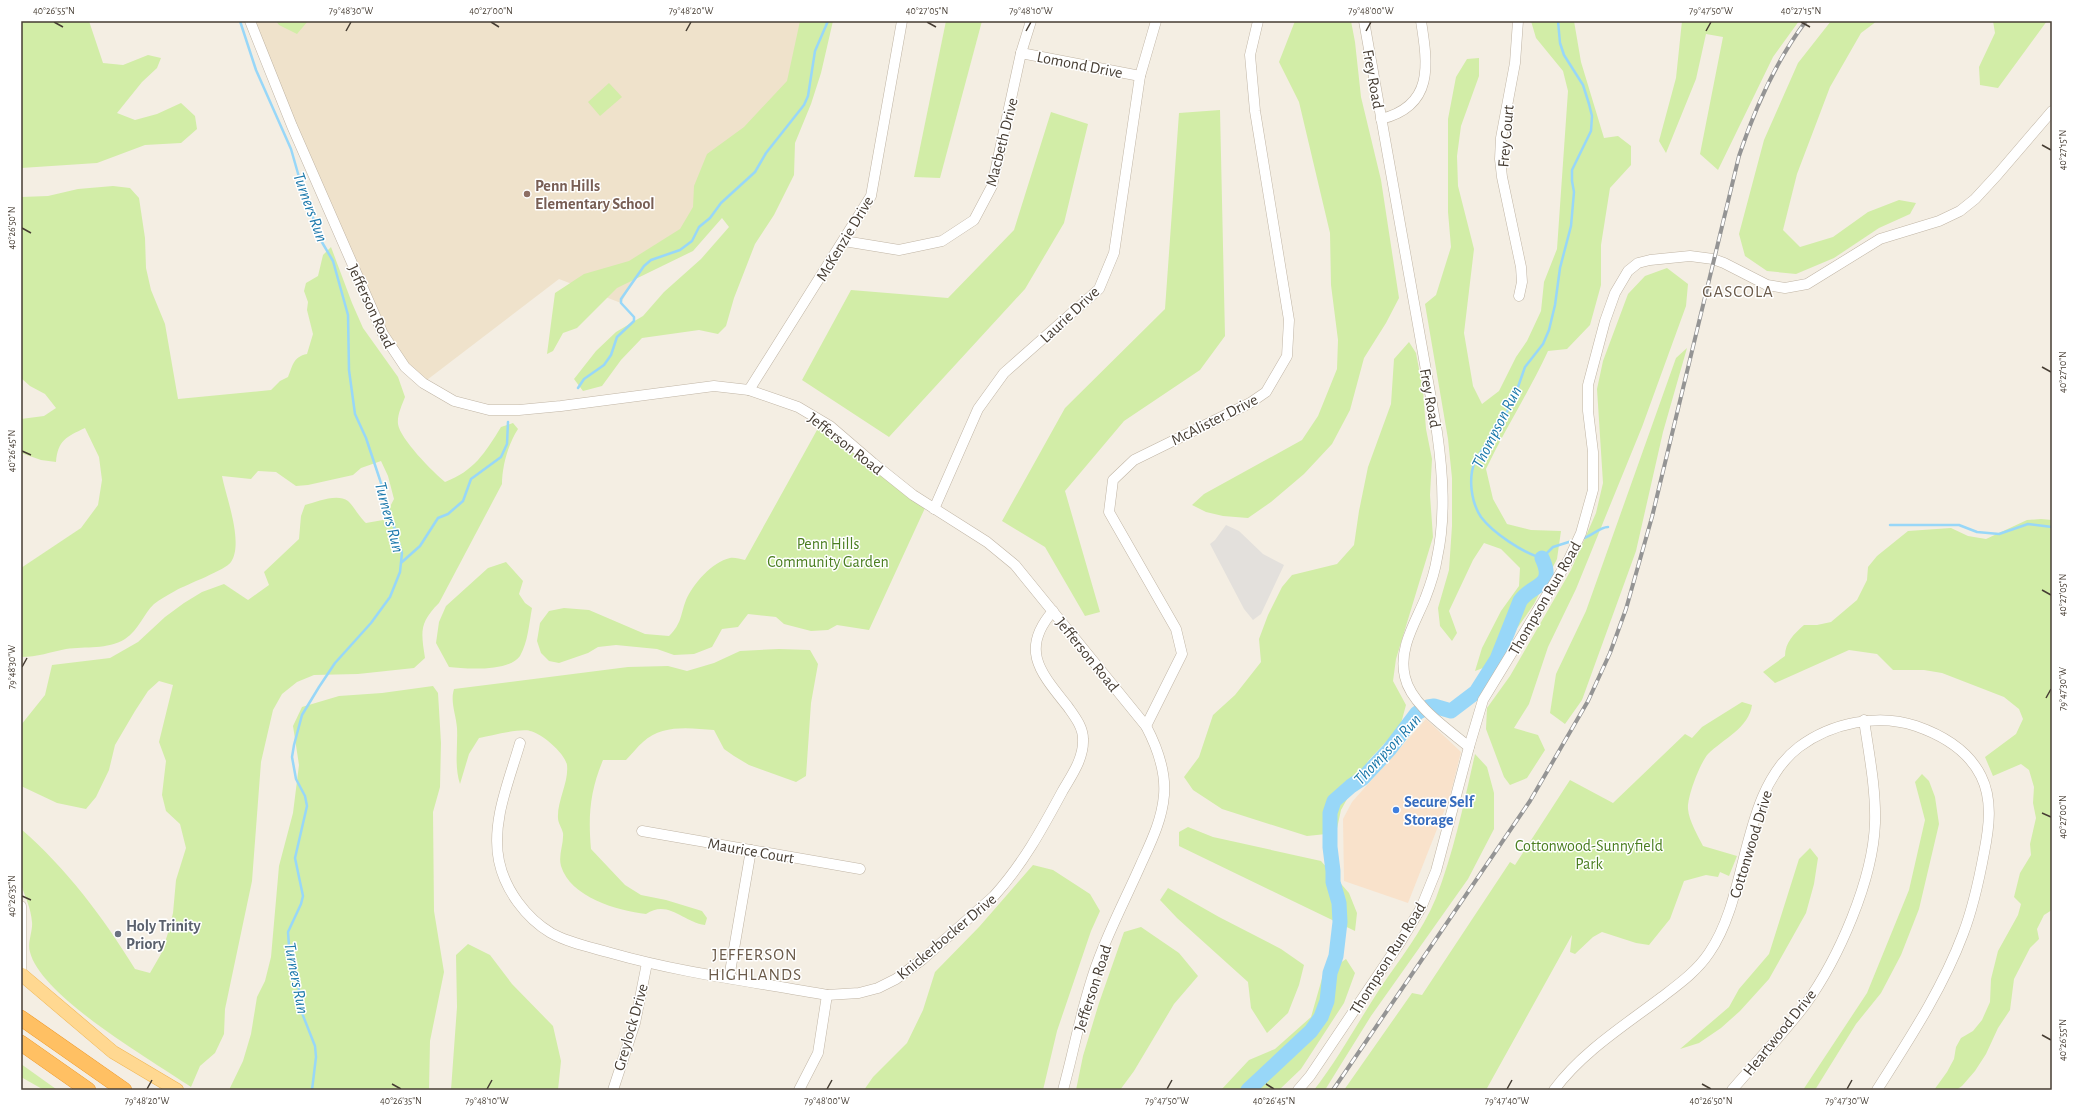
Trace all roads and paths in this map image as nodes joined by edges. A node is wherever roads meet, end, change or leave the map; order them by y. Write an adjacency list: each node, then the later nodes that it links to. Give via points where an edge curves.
1 (250, 21): 15 (street, Jefferson Road, via 292,126 383,334 405,367 423,383 466,406 502,410 561,406 701,386)
2 (902, 21): 13 (street, McKenzie Drive, via 871,196)
3 (1032, 21): 9 (street, Macbeth Drive)
4 (1156, 21): 10 (street, Laurie Drive)
5 (1258, 21): 19 (street, McAlister Drive, via 1250,55 1255,111 1289,320 1287,356 1266,392 1250,403 1134,460 1113,480 1109,512 1176,629 1182,654)
6 (1364, 21): 12 (street, Frey Road)
7 (1421, 21): 12 (street, via 1427,64 1418,97 1403,112)
8 (1518, 21): 14 (street, Frey Court, via 1515,63 1500,159 1521,267 1522,282)
9 (1021, 53): 10 (street, Lomond Drive); 13 (street, Macbeth Drive, via 992,186 974,220 942,241 899,250)
10 (1140, 76): 16 (street, Laurie Drive, via 1114,254 1099,289 1004,373 978,409)
11 (2052, 111): 21 (street, Thompson Run Road, via 1998,174 1960,211 1939,221 1880,239 1807,284 1785,288 1767,285 1724,263 1690,256 1650,260 1638,263 1628,271 1615,293 1605,321 1588,385 1593,490 1581,533 1573,551 1483,700)
12 (1381, 119): 21 (street, Frey Road, via 1437,432 1442,474 1438,557 1431,585 1408,637 1403,665 1405,677 1416,700)
13 (844, 241): 15 (street, McKenzie Drive)
14 (1519, 296)
15 (749, 390): 16 (street, Jefferson Road, via 792,404 819,418 893,480)
16 (934, 509): 17 (street, Jefferson Road, via 1001,553 1015,565)
17 (1053, 611): 19 (street, Jefferson Road); 30 (street, Knickerbocker Drive, via 1038,631 1035,646 1037,662 1044,677 1078,722 1084,741 1080,758 1036,840 994,896 903,974 886,984 868,990)
18 (1864, 720): 40 (street, Cottonwood Drive, via 1828,731 1798,747 1779,769 1766,788 1735,897 1709,953 1690,976 1577,1063); 41 (street, Heartwood Drive, via 1874,794 1875,822 1869,871 1843,937 1819,982 1805,1004); 42 (street, Cottonwood Drive, via 1901,721 1935,732 1965,753 1981,776 1989,801 1988,833 1963,936 1939,986)
19 (1146, 726): 38 (street, Jefferson Road, via 1156,745 1160,761 1164,784 1161,810 1149,846 1098,960)
20 (520, 744): 26 (street, Knickerbocker Drive, via 498,827 499,861 510,890 529,915 551,933 573,943)
21 (1469, 747): 39 (street, Thompson Run Road, via 1436,871 1421,908 1310,1076)
22 (642, 831): 23 (street, Maurice Court)
23 (751, 850): 24 (street, Maurice Court); 29 (street)
24 (860, 869)
25 (21, 906): 27 (street)
26 (647, 963): 29 (street, Knickerbocker Drive); 36 (street, Greylock Drive, via 635,1023)
27 (21, 968)
28 (21, 974): 35 (main road, via 113,1052)
29 (729, 978): 30 (street, Knickerbocker Drive)
30 (827, 995): 37 (street, via 818,1053)
31 (21, 1018): 34 (highway)
32 (21, 1043): 33 (highway)
33 (88, 1090)
34 (124, 1090)
35 (177, 1090)
36 (613, 1090)
37 (799, 1090)
38 (1063, 1090)
39 (1298, 1090)
40 (1554, 1090)
41 (1732, 1090)
42 (1877, 1090)

